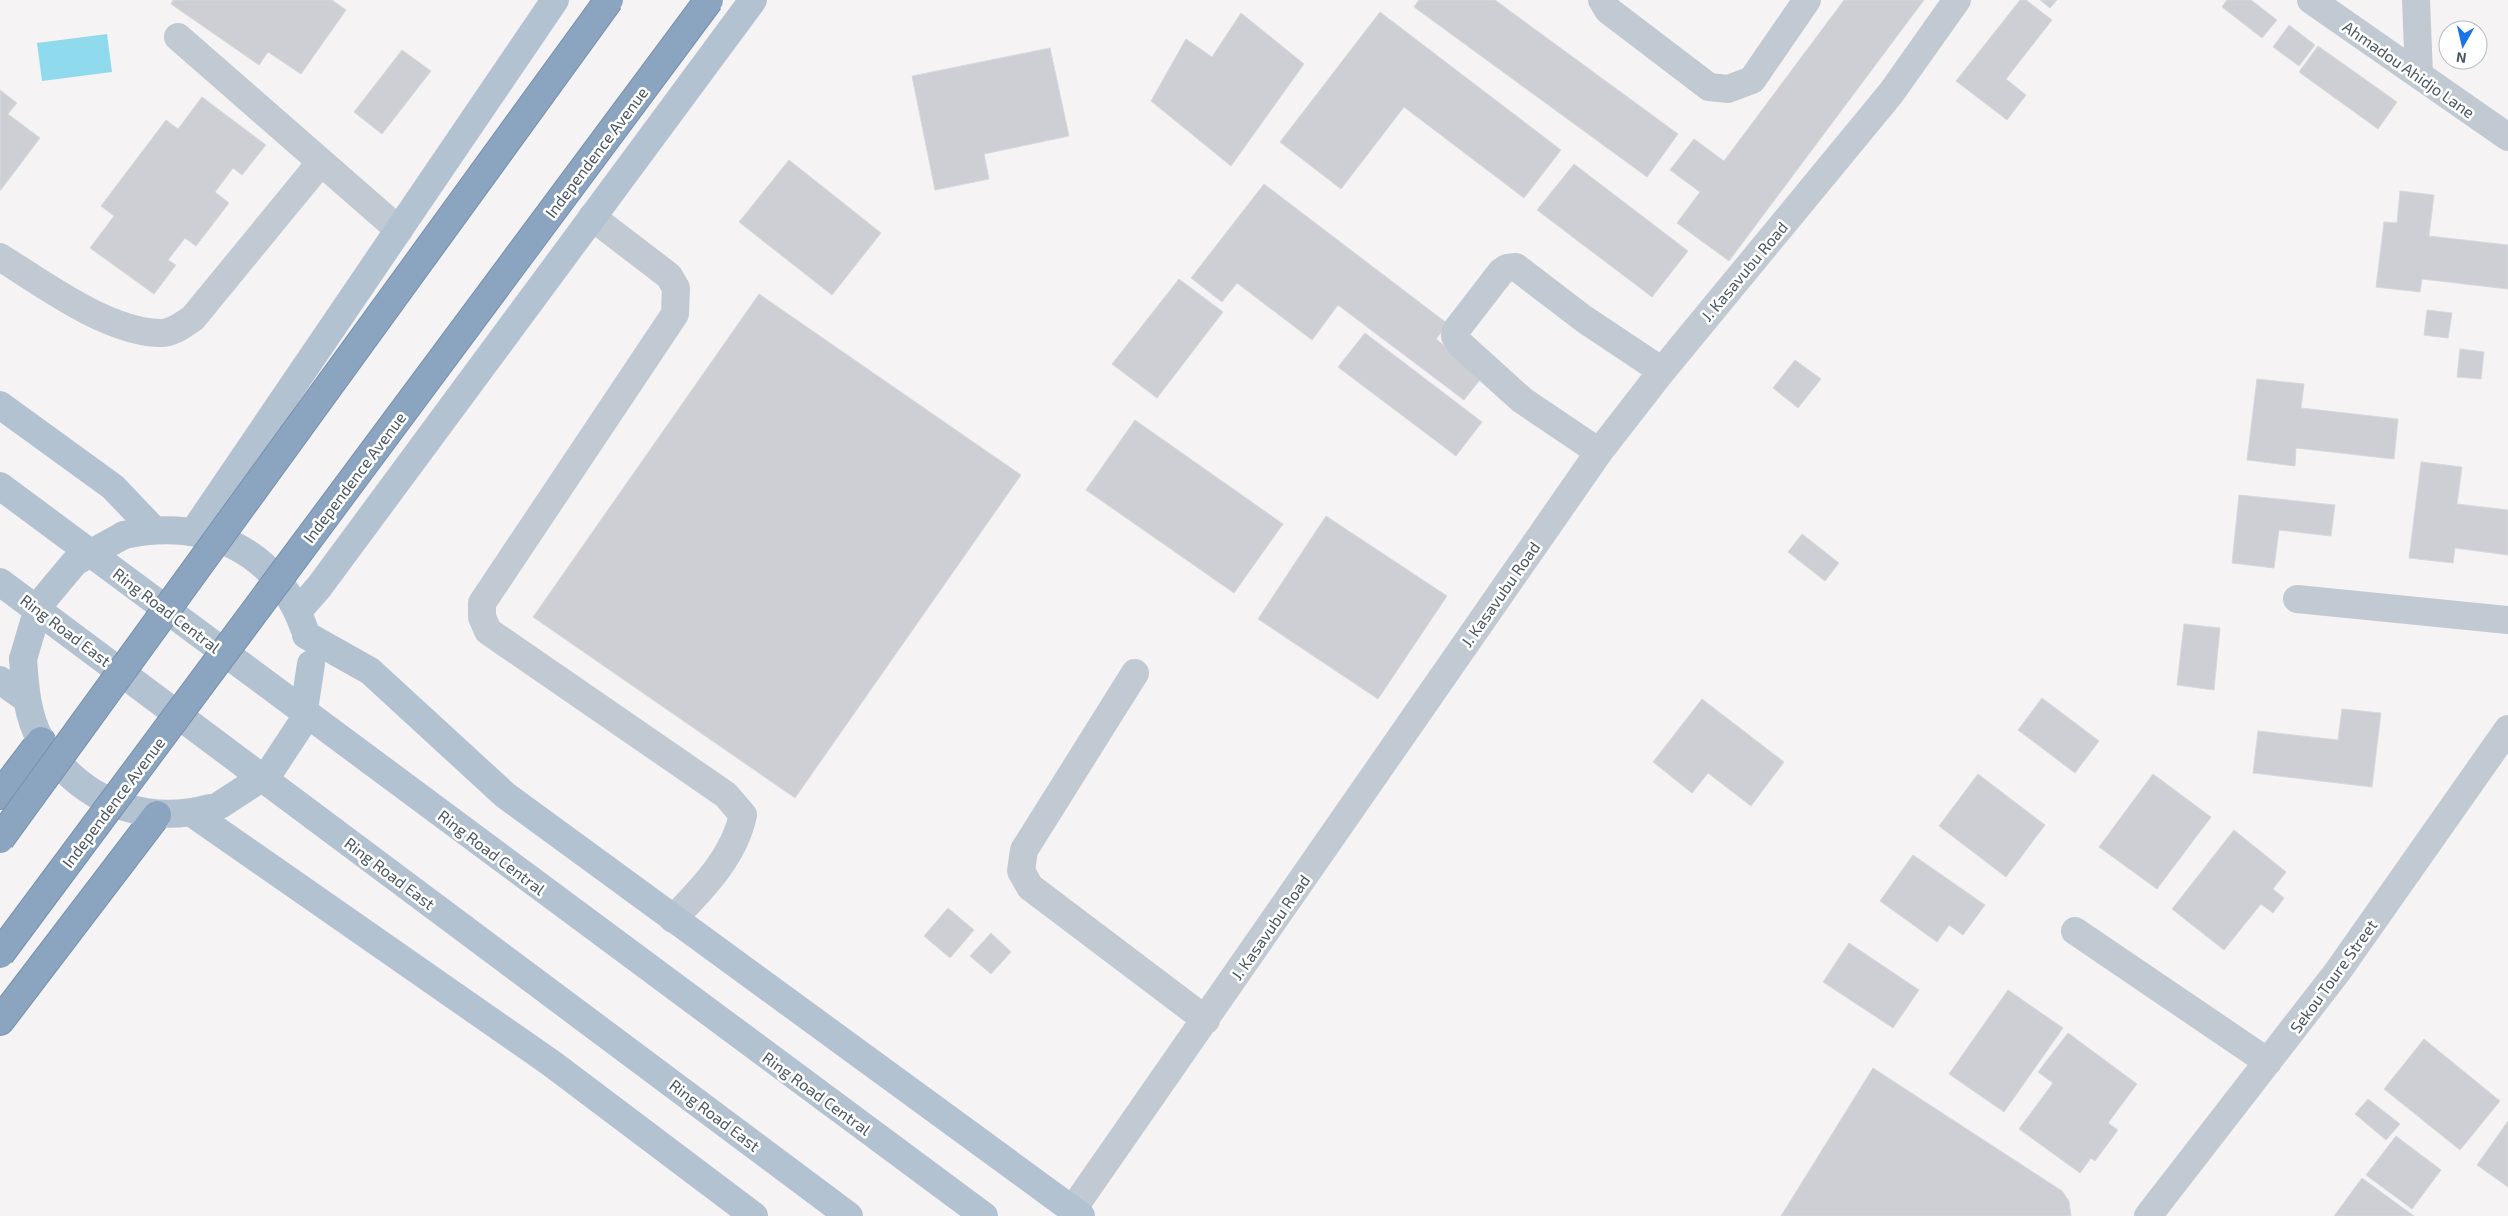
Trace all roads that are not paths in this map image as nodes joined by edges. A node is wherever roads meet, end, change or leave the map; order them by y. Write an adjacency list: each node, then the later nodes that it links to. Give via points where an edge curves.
1 (554, 0): 15 (main road)
2 (609, 0): 35 (highway, bridge)
3 (709, 0): 38 (highway, Independence Avenue, bridge)
4 (753, 0): 14 (main road)
5 (1602, 0): 6 (street, via 1608,10 1709,87 1728,89 1752,80)
6 (1807, 0)
7 (1957, 0): 17 (street, J. Kasavubu Road, via 1891,93)
8 (2311, 0): 11 (street, Ahmadou Ahidjo Lane)
9 (2416, 0): 11 (street)
10 (178, 37): 13 (street)
11 (2419, 76): 12 (street, Ahmadou Ahidjo Lane)
12 (2508, 137)
13 (320, 162): 15 (street); 16 (street, via 193,318 173,330 160,333 104,318)
14 (592, 217): 26 (main road, via 319,588); 36 (street, via 669,276 676,288 675,314 482,603 482,617 488,631 726,795 743,815 738,835 708,883)
15 (399, 230): 22 (main road)
16 (0, 257)
17 (1662, 371): 19 (street, J. Kasavubu Road); 19 (street, via 1584,319 1516,267 1501,272 1455,336 1522,400)
18 (0, 405): 21 (main road, via 113,487)
19 (1599, 452): 39 (street, J. Kasavubu Road)
20 (0, 486): 45 (main road, Ring Road Central)
21 (153, 529): 22 (main road); 29 (main road, bridge, via 124,535 75,562 39,605 23,659)
22 (194, 531): 26 (main road, via 226,541 255,559 279,582)
23 (0, 582): 44 (main road, Ring Road East)
24 (2297, 599): 25 (street)
25 (2508, 620)
26 (302, 623): 33 (main road, bridge, via 311,664 302,723 269,773 220,805); 36 (main road, via 370,671 505,795)
27 (1135, 673): 39 (street, via 1024,850 1021,871 1030,887)
28 (0, 680): 29 (main road)
29 (25, 698): 31 (main road)
30 (2508, 729): 41 (street, Sekou Toure Street, via 2338,971)
31 (41, 741): 32 (highway); 34 (main road, via 71,778 111,803)
32 (0, 795)
33 (192, 813): 34 (main road); 43 (main road, via 551,1063)
34 (157, 815): 40 (highway)
35 (0, 840)
36 (673, 919): 42 (main road)
37 (2075, 932): 41 (street)
38 (0, 954)
39 (1206, 1020): 42 (street, J. Kasavubu Road)
40 (0, 1021)
41 (2268, 1062): 46 (street, Sekou Toure Street)
42 (1077, 1212)
43 (754, 1216)
44 (849, 1216)
45 (984, 1216)
46 (2148, 1216)

